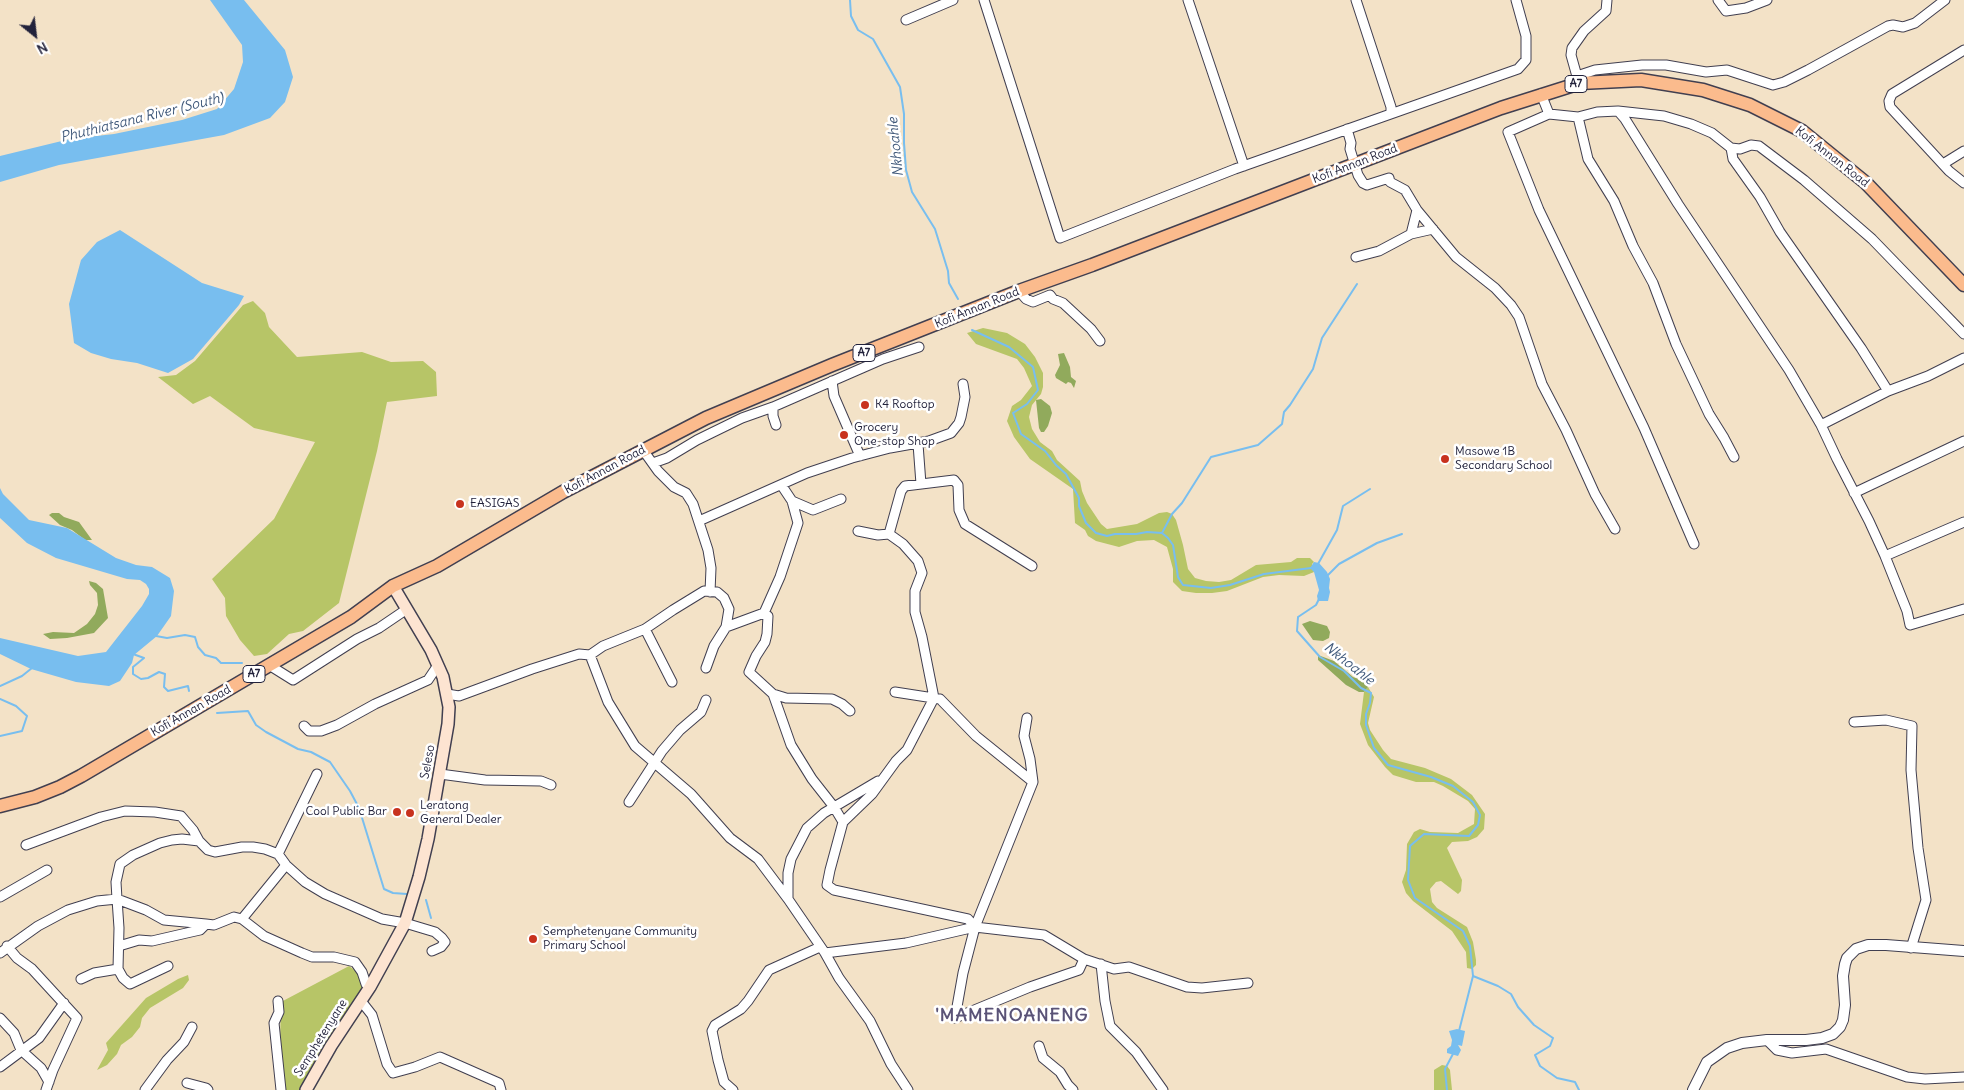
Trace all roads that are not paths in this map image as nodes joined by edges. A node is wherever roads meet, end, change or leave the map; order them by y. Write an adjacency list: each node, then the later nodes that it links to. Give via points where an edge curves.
1 (952, 0): 10 (street)
2 (984, 0): 23 (street, via 1060,238)
3 (1188, 0): 23 (street)
4 (1356, 0): 15 (street)
5 (1516, 0): 15 (street, via 1526,36 1526,60 1518,69)
6 (1607, 0): 12 (street, via 1606,11 1584,31 1572,48)
7 (1718, 0): 8 (street, via 1726,11 1752,7)
8 (1767, 0)
9 (1945, 0): 12 (street, via 1915,23 1903,27 1888,26 1784,82 1773,84 1726,70 1706,72 1666,65 1595,70)
10 (906, 20)
11 (1964, 50): 22 (street, via 1892,94 1889,101 1890,107)
12 (1578, 80): 13 (main road, Kofi Annan Road / A7); 29 (main road, Kofi Annan Road / A7, via 1641,80 1703,90 1750,105 1802,131 1866,183)
13 (1541, 94): 16 (street); 21 (main road, Kofi Annan Road / A7)
14 (1618, 112): 17 (street, via 1597,112); 19 (street, via 1664,116 1691,124 1712,133); 41 (street, via 1784,363)
15 (1391, 113): 18 (street)
16 (1549, 114): 17 (street); 58 (street, via 1508,132 1539,210 1644,428)
17 (1578, 117): 46 (street, via 1588,159 1614,202 1653,283 1676,344 1709,414)
18 (1347, 129): 21 (street); 23 (street)
19 (1731, 148): 31 (street, via 1759,146 1804,180 1872,239); 38 (street, via 1733,159 1780,232)
20 (1964, 151): 22 (street)
21 (1355, 164): 25 (street, via 1364,183 1367,185 1389,178 1390,182 1406,190); 30 (main road, Kofi Annan Road / A7)
22 (1943, 164): 24 (street)
23 (1244, 166)
24 (1964, 183)
25 (1417, 210): 26 (street); 27 (street)
26 (1433, 229): 27 (street); 55 (street, via 1456,257 1495,288 1519,317 1542,384)
27 (1411, 234): 28 (street, via 1379,251)
28 (1356, 257)
29 (1964, 285)
30 (1019, 292): 32 (street, via 1033,302 1050,295 1063,303); 34 (main road, Kofi Annan Road / A7)
31 (1964, 334)
32 (1100, 341)
33 (919, 346): 34 (street)
34 (882, 353): 36 (street); 44 (main road, Kofi Annan Road / A7, via 706,418)
35 (1964, 358): 38 (street)
36 (832, 381): 39 (street); 45 (street, via 834,396)
37 (963, 384): 43 (street, via 965,397 959,423 951,433)
38 (1888, 391): 41 (street)
39 (773, 407): 40 (street); 47 (street)
40 (776, 425)
41 (1821, 425): 50 (street)
42 (1964, 441): 50 (street)
43 (918, 444): 45 (street); 48 (street)
44 (643, 450): 47 (street); 61 (main road, Kofi Annan Road / A7, via 563,492 437,566)
45 (860, 456): 49 (street)
46 (1734, 457)
47 (652, 463): 53 (street, via 674,487 686,493)
48 (921, 484): 57 (street, via 905,486); 60 (street, via 954,480 958,485 959,510 965,524)
49 (782, 486): 52 (street); 53 (street)
50 (1854, 493): 59 (street)
51 (842, 499): 52 (street, via 813,510)
52 (792, 501): 65 (street, via 798,524)
53 (698, 521): 62 (street, via 708,550)
54 (1964, 522): 59 (street)
55 (1615, 529)
56 (858, 531): 57 (street, via 878,536)
57 (889, 534): 76 (street, via 903,544 918,562 922,573 915,591 915,612)
58 (1694, 544)
59 (1885, 556): 64 (street, via 1910,625)
60 (1032, 566)
61 (393, 586): 63 (main road, Seleso); 69 (main road, Kofi Annan Road / A7, via 351,618)
62 (710, 592): 66 (street, via 717,592 729,609); 67 (street, via 704,591)
63 (407, 609): 69 (street, via 293,680); 70 (main road, Seleso)
64 (1964, 609)
65 (764, 613): 66 (street); 75 (street, via 768,616 765,642 749,672)
66 (726, 627): 71 (street)
67 (645, 629): 68 (street, via 603,646); 72 (street)
68 (590, 655): 74 (street, via 579,654 532,668 459,696); 82 (street, via 608,702 624,730 635,746)
69 (269, 665): 89 (main road, Kofi Annan Road / A7, via 60,787)
70 (438, 665): 74 (main road, Seleso); 81 (street, via 428,680 337,725 321,731 309,731)
71 (706, 668)
72 (672, 682)
73 (895, 692): 76 (street)
74 (447, 694): 84 (main road, Seleso, via 448,724)
75 (773, 694): 78 (street, via 802,699 832,699); 90 (street, via 791,745)
76 (934, 698): 85 (street, via 907,750); 86 (street, via 940,699 976,736)
77 (706, 700): 82 (street, via 700,712 680,730)
78 (850, 711)
79 (1027, 718): 86 (street, via 1024,736)
80 (1854, 722): 105 (street, via 1886,720 1912,726 1911,770 1926,900)
81 (304, 726)
82 (654, 763): 88 (street); 99 (street, via 691,794 730,838 758,859)
83 (317, 774): 94 (street)
84 (440, 774): 87 (street, via 484,780 541,781); 101 (main road, Seleso, via 422,868)
85 (886, 775): 90 (street); 91 (street)
86 (1034, 782): 103 (street)
87 (551, 785)
88 (629, 802)
89 (0, 806)
90 (834, 807): 91 (street); 99 (street, via 807,828 794,852 788,873)
91 (843, 822): 103 (street, via 828,884 834,890 968,919)
92 (199, 841): 93 (street, via 180,816 126,811); 94 (street, via 208,850 216,852 247,847); 98 (street, via 172,840 133,854 120,864)
93 (26, 845)
94 (278, 854): 95 (street)
95 (286, 865): 100 (street); 101 (street, via 325,894 382,919)
96 (47, 870): 97 (street)
97 (0, 897)
98 (117, 899): 102 (street, via 164,920); 104 (street); 106 (street, via 68,910)
99 (788, 899): 107 (street)
100 (242, 919): 102 (street); 116 (street, via 264,936 312,957 334,957 355,962)
101 (405, 923): 108 (street, via 430,930 442,938 444,945); 116 (main road, Seleso)
102 (206, 924): 104 (street, via 200,930)
103 (975, 926): 107 (street, via 906,942); 110 (street, via 1044,935); 110 (street, via 955,1018 1079,970)
104 (119, 946): 113 (street)
105 (1911, 948): 109 (street); 122 (street, via 1868,945 1847,958 1843,976 1843,1020 1833,1034 1806,1040)
106 (4, 950): 119 (street, via 32,969)
107 (822, 950): 134 (street, via 769,970 748,1001 715,1025 712,1031 724,1082); 135 (street, via 870,1021)
108 (432, 951)
109 (1964, 951)
110 (1084, 959): 111 (street)
111 (1101, 964): 115 (street, via 1114,969 1129,967 1187,987); 137 (street, via 1110,1026 1136,1052)
112 (168, 966): 113 (street, via 130,984)
113 (118, 969): 114 (street)
114 (81, 979)
115 (1248, 983)
116 (370, 987): 118 (main road, Seleso)
117 (278, 1001): 131 (street, via 279,1012 274,1023)
118 (361, 1001): 132 (main road, Semphetenyane); 133 (street, via 372,1015 387,1064 393,1073 440,1056 499,1083)
119 (64, 1003): 124 (street, via 44,1033 29,1047); 128 (street, via 77,1018)
120 (0, 1018): 124 (street, via 14,1033)
121 (192, 1027): 129 (street, via 184,1042)
122 (1768, 1040): 126 (street, via 1777,1050 1792,1053 1826,1050 1907,1077); 138 (street, via 1727,1048 1707,1062)
123 (1039, 1046): 136 (street, via 1043,1058 1060,1072)
124 (20, 1050): 125 (street); 128 (street, via 41,1068)
125 (0, 1067)
126 (1964, 1078)
127 (187, 1083): 130 (street)
128 (48, 1086)
129 (145, 1090)
130 (208, 1090)
131 (281, 1090)
132 (306, 1090)
133 (501, 1090)
134 (733, 1090)
135 (908, 1090)
136 (1073, 1090)
137 (1163, 1090)
138 (1693, 1090)

